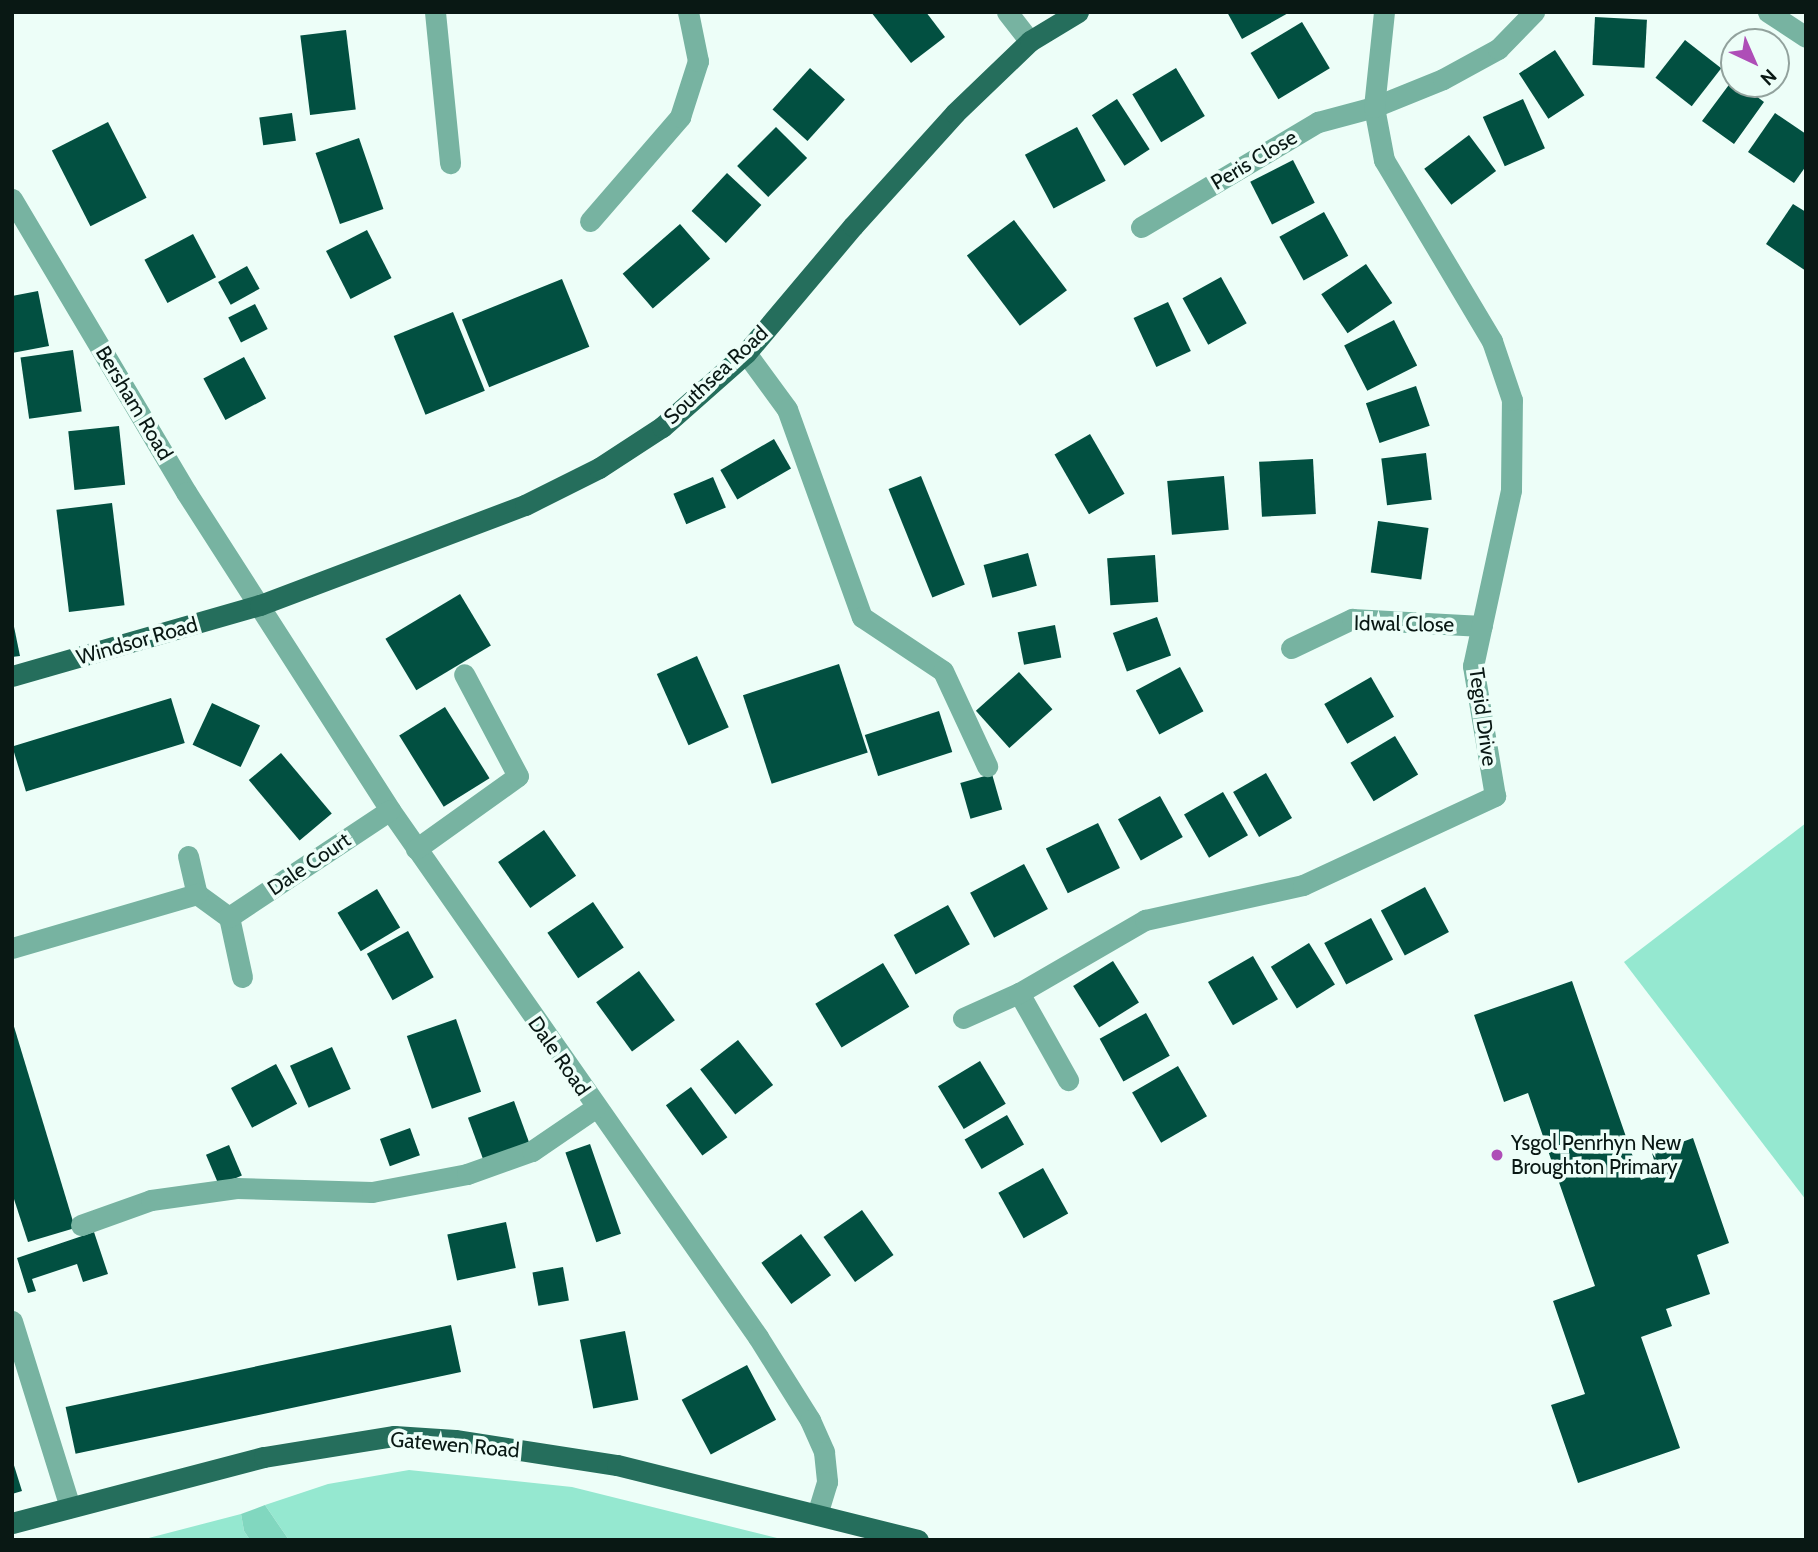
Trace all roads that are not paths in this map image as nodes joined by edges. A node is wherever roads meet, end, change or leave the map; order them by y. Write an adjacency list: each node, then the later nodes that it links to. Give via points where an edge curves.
1 (435, 12): 11 (street)
2 (688, 12): 13 (street, via 698,61 680,117)
3 (1007, 12): 9 (street)
4 (1077, 12): 9 (main road, Southsea Road)
5 (1384, 12): 10 (street, Tegid Drive)
6 (1534, 12): 10 (street, Peris Close, via 1497,49 1443,79)
7 (1768, 12): 8 (street)
8 (1806, 37)
9 (1030, 41): 15 (main road, Southsea Road, via 946,123)
10 (1374, 107): 14 (street, Peris Close, via 1318,122); 17 (street, Tegid Drive, via 1384,160 1492,341 1512,400 1511,490)
11 (450, 163)
12 (12, 199): 16 (street, Bersham Road, via 186,492)
13 (590, 221)
14 (1141, 227)
15 (746, 353): 16 (main road, Southsea Road, via 662,427 598,468 525,505); 21 (street, via 788,409 862,617 943,671)
16 (260, 605): 20 (main road, Windsor Road); 22 (street, Dale Road)
17 (1482, 626): 18 (street, Idwal Close, via 1352,619); 29 (street, Tegid Drive, via 1473,666 1495,796 1303,885 1145,920)
18 (1291, 648)
19 (464, 674): 23 (street, via 518,776)
20 (12, 677)
21 (987, 766)
22 (390, 810): 23 (street, Dale Road); 26 (street, Dale Court)
23 (416, 849): 32 (street, Dale Road)
24 (188, 856): 25 (street)
25 (197, 894): 26 (street); 27 (street)
26 (229, 917): 28 (street)
27 (12, 948)
28 (242, 977)
29 (1019, 993): 30 (street, Tegid Drive); 31 (street)
30 (963, 1017)
31 (1068, 1080)
32 (595, 1108): 33 (street, via 532,1151 467,1174 372,1192 236,1188 151,1200); 36 (street, Dale Road, via 758,1337 810,1420 824,1452 827,1482)
33 (81, 1224)
34 (12, 1321): 35 (street)
35 (70, 1507): 36 (main road, Gatewen Road, via 264,1457 394,1436 456,1440 617,1465); 37 (main road, Gatewen Road)
36 (817, 1514): 38 (main road, Gatewen Road)
37 (12, 1523)
38 (918, 1540)

